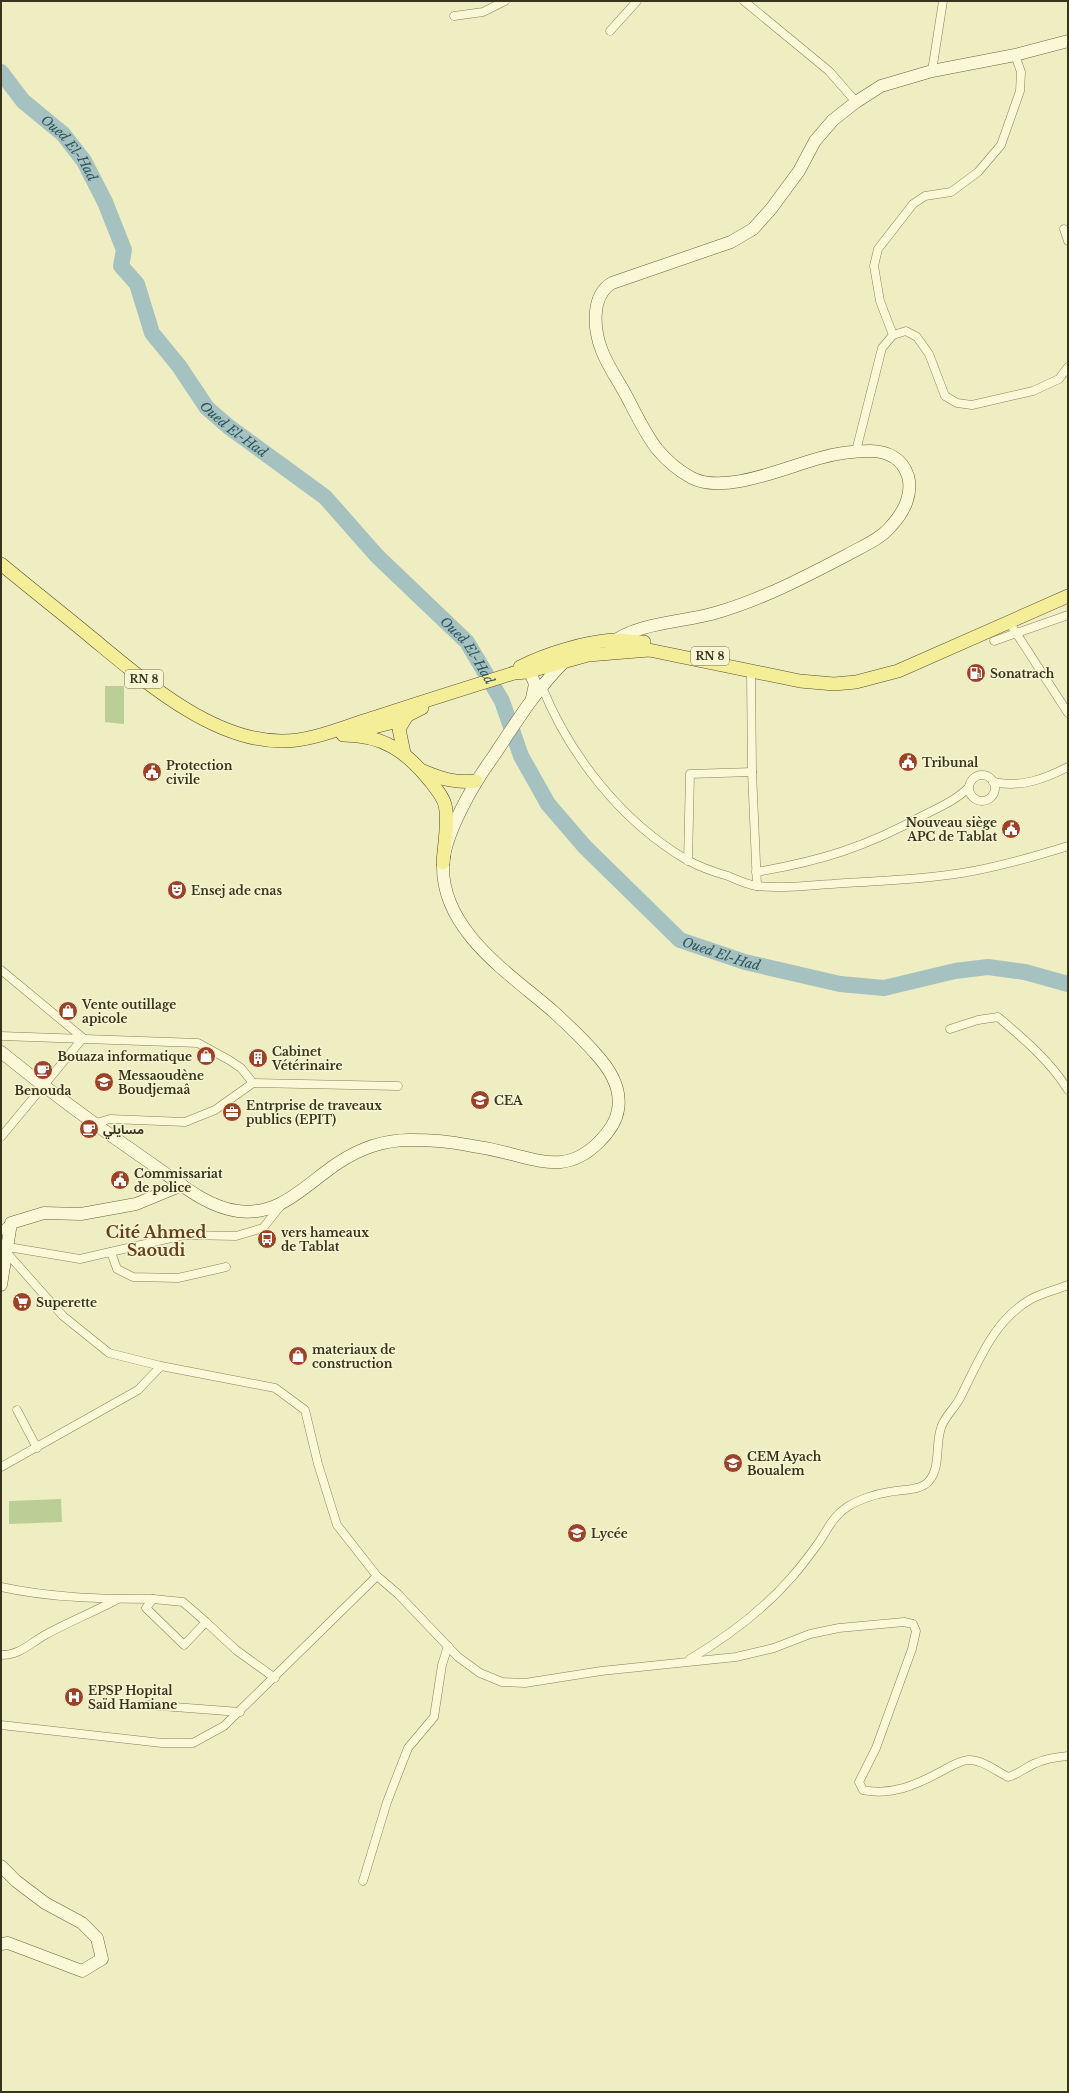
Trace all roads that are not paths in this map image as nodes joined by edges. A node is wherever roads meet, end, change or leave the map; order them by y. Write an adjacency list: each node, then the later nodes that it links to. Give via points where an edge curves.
1 (505, 1): 5 (street, via 483,12)
2 (637, 1): 6 (street)
3 (744, 1): 10 (street, via 805,49 830,72)
4 (943, 1): 9 (street)
5 (454, 16)
6 (610, 31)
7 (1068, 41): 8 (main road)
8 (1015, 55): 9 (main road); 13 (street, via 1021,72 1020,91 1001,145 978,172 951,192 925,196 913,204 878,249 874,266 880,301)
9 (932, 72): 10 (main road, via 881,86)
10 (856, 102): 15 (main road, via 833,120 815,141 799,171 753,229 731,242 606,286 598,299 596,324 602,351 657,448 693,479 713,483 743,482 819,458)
11 (1064, 229): 12 (street)
12 (1068, 241)
13 (893, 335): 14 (street, via 906,331 917,337 929,354 945,396 957,403 972,405 1033,391 1059,379); 15 (street, via 882,348)
14 (1068, 367)
15 (856, 451): 21 (main road, via 874,451 890,455 902,464 909,479 906,506 891,527 877,539 760,598 701,617 637,629)
16 (1, 564): 36 (main road, RN 8, via 116,658 183,708 224,728 262,739 283,741)
17 (1068, 596): 19 (main road, RN 8)
18 (1068, 615): 20 (street)
19 (1009, 622): 20 (street); 25 (main road, RN 8)
20 (1015, 634): 22 (street); 33 (street)
21 (615, 640): 23 (main road); 25 (main road, RN 8, via 672,646 760,668 814,678 862,676); 28 (main road, RN 8, via 586,644 539,659 520,667)
22 (994, 641)
23 (602, 654): 24 (main road, RN 8); 27 (main road, RN 8, via 648,650)
24 (566, 660): 26 (main road, RN 8); 29 (main road)
25 (909, 664): 27 (main road, RN 8, via 880,677 845,684 800,681)
26 (530, 672): 28 (main road, RN 8); 32 (main road, via 535,684)
27 (751, 672): 40 (street)
28 (514, 673): 30 (main road, RN 8)
29 (542, 687): 32 (main road); 49 (street, via 551,710 565,734 613,799 633,820)
30 (448, 694): 31 (main road, RN 8); 34 (main road, RN 8)
31 (423, 702): 34 (main road); 36 (main road, RN 8)
32 (529, 704): 41 (main road)
33 (1068, 713)
34 (404, 718): 35 (main road, RN 8); 37 (main road, via 399,734)
35 (343, 735): 36 (main road, RN 8); 37 (main road, via 375,738)
36 (311, 736)
37 (404, 753): 39 (main road)
38 (1068, 767): 43 (street, via 1046,778)
39 (422, 770): 41 (main road, via 442,780); 50 (main road, via 446,805)
40 (752, 772): 49 (street, via 690,774); 51 (street)
41 (476, 781): 50 (main road, via 457,820)
42 (993, 782): 43 (street); 44 (street, via 987,776 979,776 972,780); 45 (street)
43 (1013, 785): 45 (street)
44 (968, 788): 46 (street); 47 (street)
45 (993, 795): 46 (street, via 983,801)
46 (972, 797): 47 (street)
47 (955, 798): 51 (street, via 887,835 847,851 793,866)
48 (1068, 846): 52 (street, via 962,873 893,881 792,887)
49 (688, 861): 52 (street)
50 (443, 863): 65 (main road, via 452,906 478,946 556,1014 607,1066 616,1083 619,1097 618,1112 613,1125 589,1152 574,1160 554,1163 462,1144 410,1140 390,1142 338,1163)
51 (756, 872): 52 (street)
52 (757, 886)
53 (1, 970): 56 (street)
54 (950, 1028): 61 (street, via 998,1017 1037,1053 1060,1077)
55 (1, 1036): 56 (street)
56 (82, 1038): 58 (street, via 198,1044 241,1068); 59 (street)
57 (1, 1052): 59 (main road)
58 (253, 1083): 60 (street); 62 (street, via 215,1110 184,1122 110,1119)
59 (42, 1085): 62 (main road); 63 (street)
60 (398, 1086)
61 (1068, 1090)
62 (93, 1124): 64 (main road)
63 (1, 1137)
64 (182, 1185): 65 (main road, via 216,1206 239,1211 263,1210); 66 (main road, via 136,1204 81,1214 44,1213)
65 (283, 1203): 69 (street, via 263,1228 236,1236 184,1235)
66 (11, 1223): 67 (street); 68 (main road)
67 (1, 1231)
68 (7, 1250): 69 (street, via 80,1259); 72 (main road); 73 (street, via 63,1316 109,1353)
69 (111, 1252): 70 (street, via 118,1269 133,1277 178,1278)
70 (226, 1266)
71 (1068, 1284): 84 (street, via 1032,1298 1015,1310 990,1339 960,1399 941,1426 935,1471 929,1482 918,1487 870,1497 847,1507 835,1516 817,1545 790,1578 752,1616 722,1640)
72 (1, 1285)
73 (161, 1366): 75 (street, via 138,1390); 77 (street, via 275,1388 305,1410 337,1525)
74 (17, 1410): 75 (street)
75 (37, 1448): 76 (street)
76 (1, 1467)
77 (377, 1576): 82 (street); 85 (street)
78 (1, 1587): 79 (street, via 39,1593)
79 (119, 1599): 80 (street); 83 (street, via 45,1635 25,1649 12,1655)
80 (153, 1599): 81 (street, via 183,1602); 81 (street, via 146,1608 184,1645)
81 (206, 1622): 85 (street, via 236,1650)
82 (448, 1646): 84 (street, via 480,1673 502,1682 525,1683); 91 (street, via 442,1665 434,1717 408,1748 387,1802)
83 (1, 1655)
84 (687, 1661): 89 (street, via 736,1657 774,1648 810,1634 839,1628 904,1622 913,1624 916,1631 912,1649 876,1748 862,1773 859,1782 863,1790 877,1793 903,1789 968,1760 980,1762 1008,1777 1043,1760)
85 (275, 1678): 87 (street)
86 (148, 1705): 87 (street)
87 (240, 1712): 88 (street, via 224,1726 193,1743 148,1742)
88 (1, 1725)
89 (1068, 1756)
90 (1, 1866): 92 (main road, via 45,1903 82,1923 97,1938 102,1959 82,1971 8,1943)
91 (363, 1881)
92 (1, 1944)

